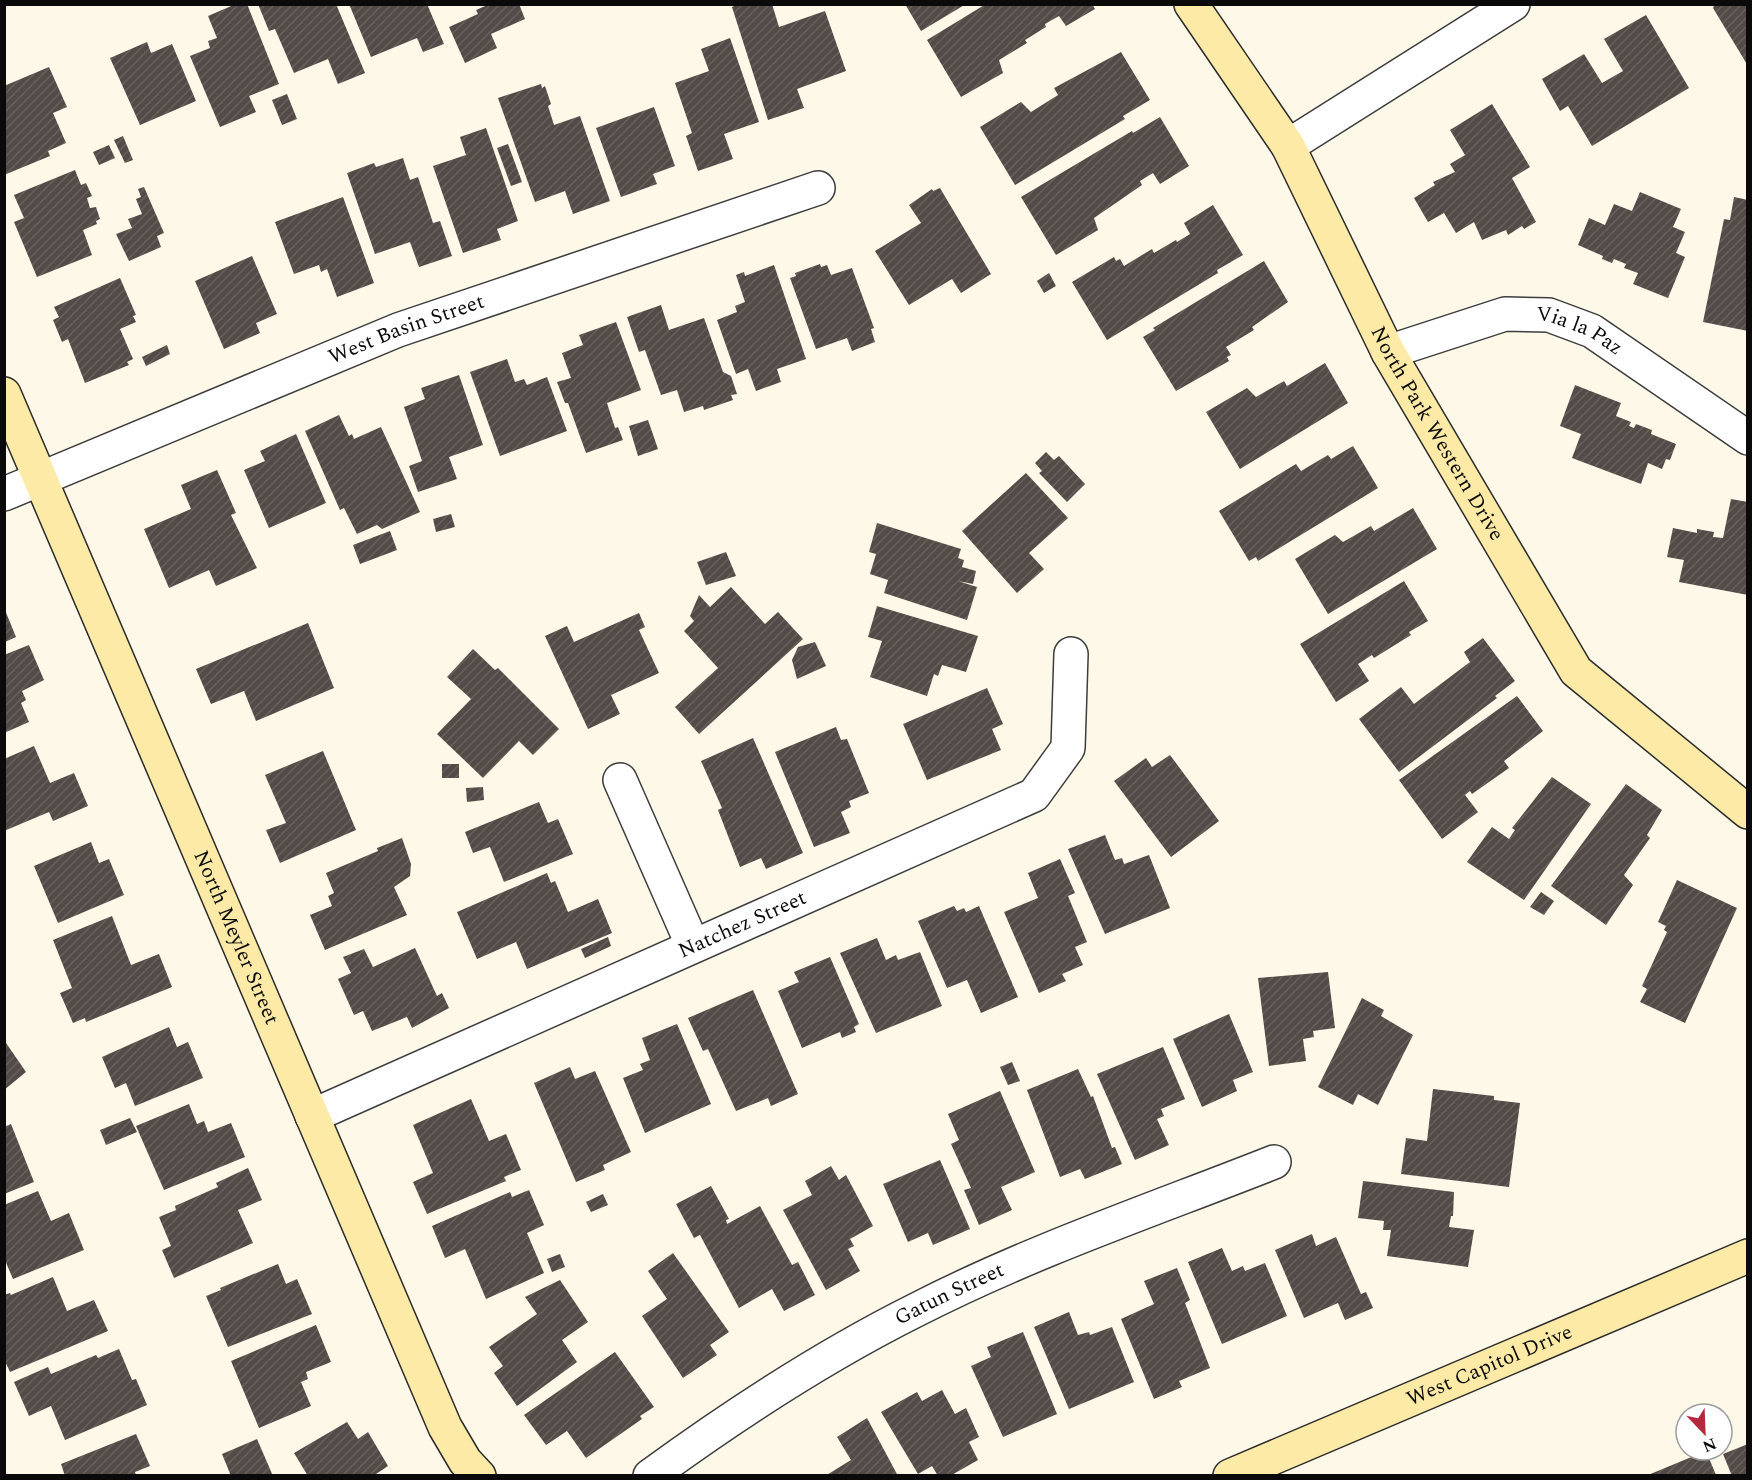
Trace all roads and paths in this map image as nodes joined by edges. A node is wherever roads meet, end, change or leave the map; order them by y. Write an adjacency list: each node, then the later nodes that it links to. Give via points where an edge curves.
1 (1191, 4): 3 (street, North Park Western Drive)
2 (1513, 4): 3 (street)
3 (1288, 146): 5 (street, North Park Western Drive)
4 (818, 188): 8 (street, West Basin Street, via 398,330)
5 (1388, 352): 7 (street, Via la Paz, via 1505,314 1549,315 1592,331); 12 (street, North Park Western Drive, via 1576,671)
6 (4, 394): 8 (street, North Meyler Street)
7 (1748, 438)
8 (40, 479): 9 (street, West Basin Street); 14 (street, North Meyler Street)
9 (4, 494)
10 (1071, 654): 13 (street, Natchez Street, via 1068,748 1034,795)
11 (620, 780): 13 (street)
12 (1748, 812)
13 (693, 946): 14 (street, Natchez Street)
14 (312, 1116): 17 (street, North Meyler Street, via 445,1427)
15 (1274, 1162): 18 (street, Gatun Street, via 1035,1257 918,1309 813,1365)
16 (1748, 1256): 19 (street, West Capitol Drive)
17 (479, 1476)
18 (650, 1476)
19 (1230, 1476)

